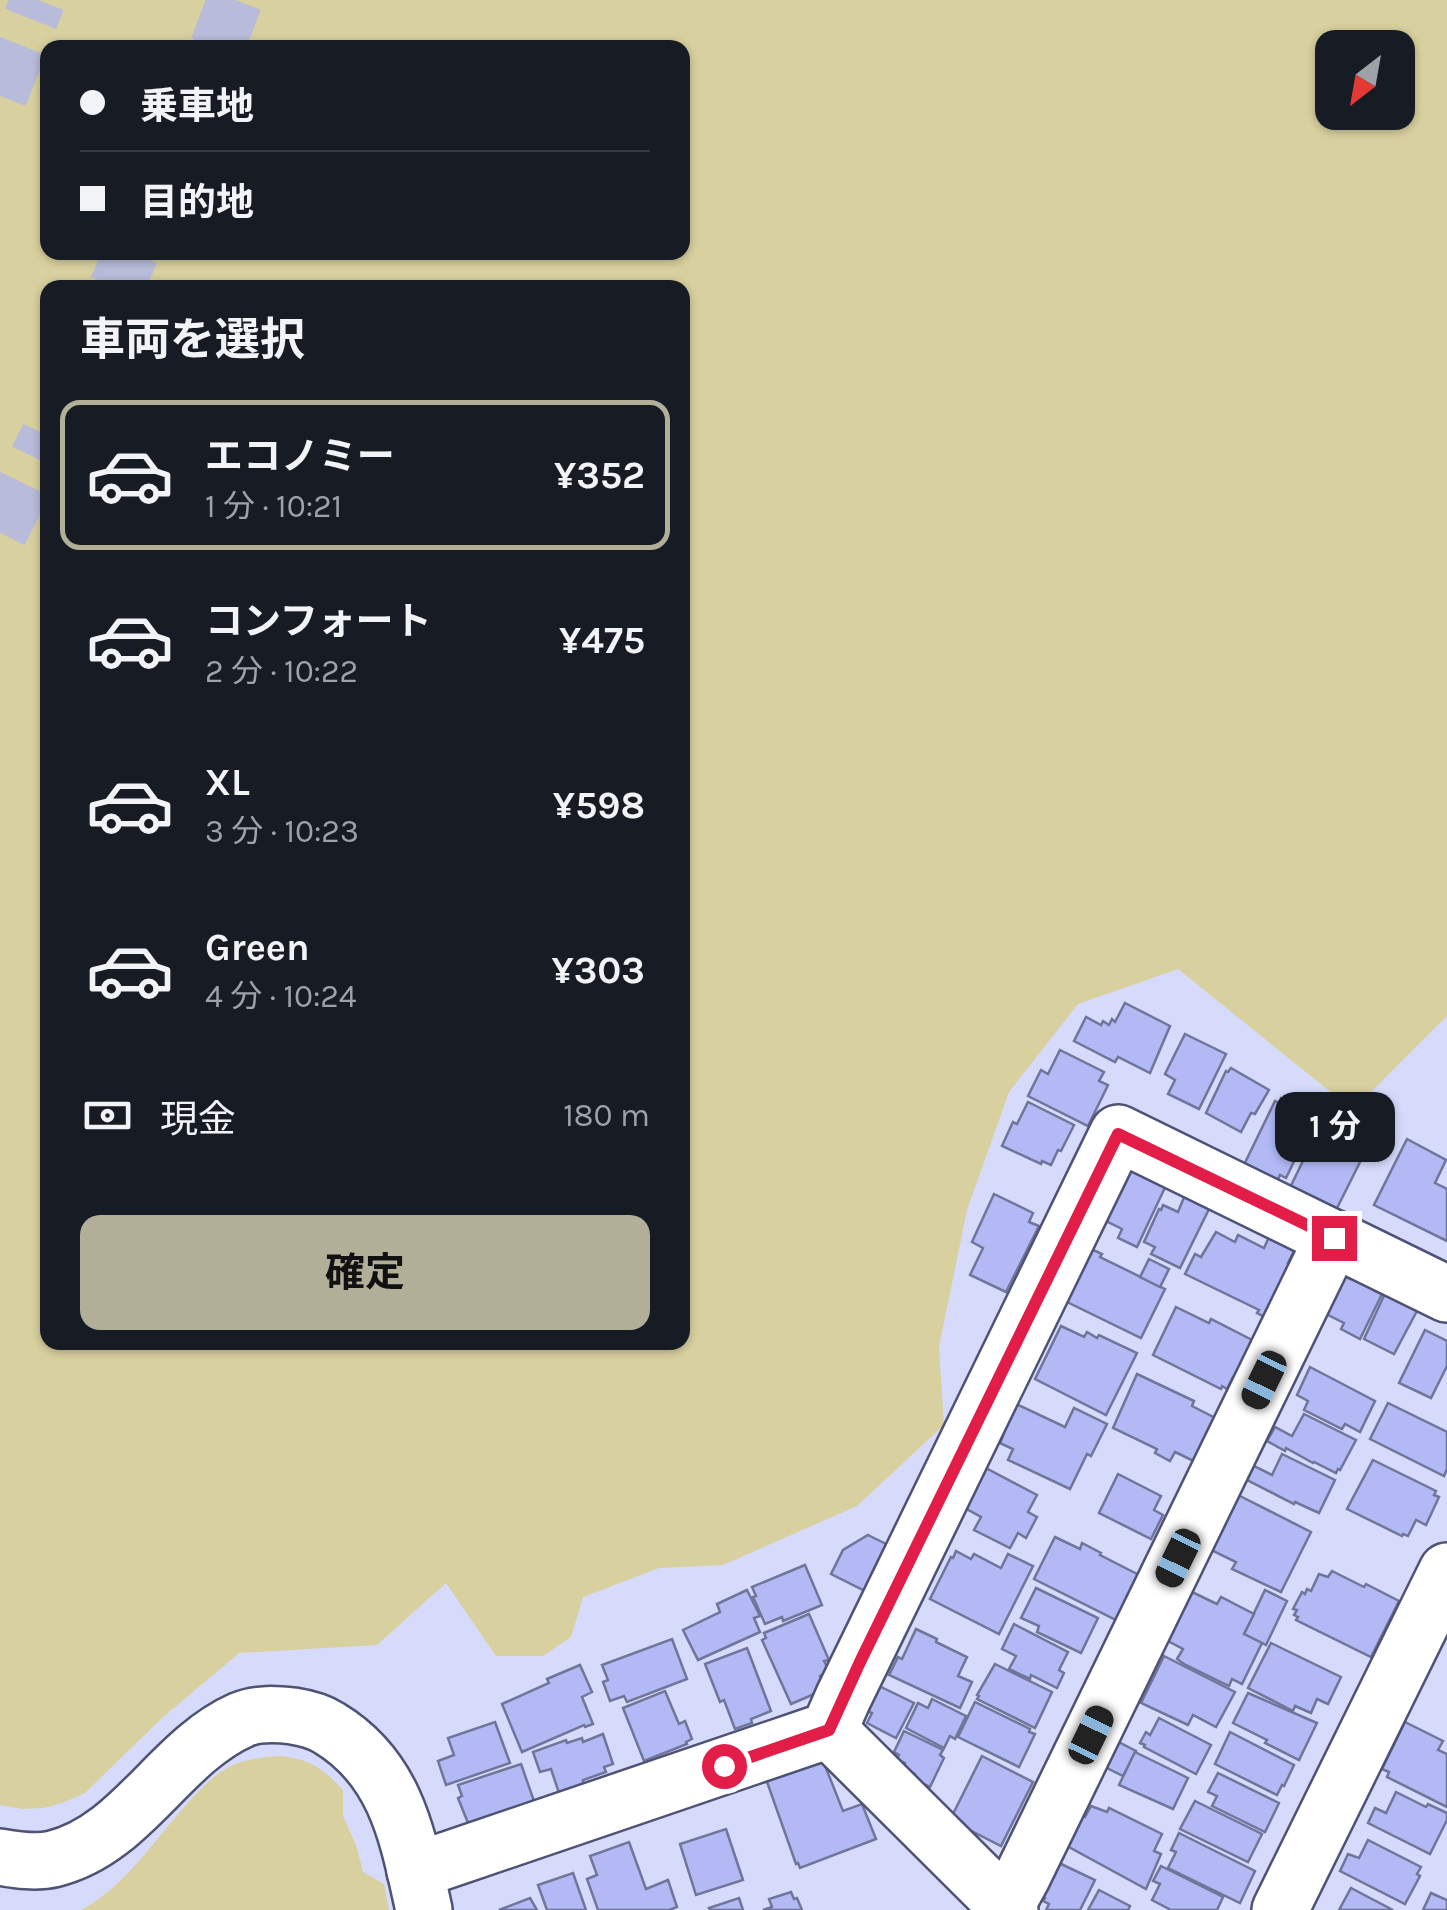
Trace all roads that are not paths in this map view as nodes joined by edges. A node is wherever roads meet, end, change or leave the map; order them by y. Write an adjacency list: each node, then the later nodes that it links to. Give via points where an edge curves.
1 (1334, 1238): 2 (street); 4 (street, via 1118,1134); 7 (street)
2 (1447, 1294)
3 (1447, 1571): 8 (street)
4 (829, 1730): 6 (street); 7 (street)
5 (0, 1857): 6 (street, via 51,1860 84,1847 205,1742 241,1720 283,1715 324,1724 366,1757 398,1807)
6 (419, 1890)
7 (1006, 1908)
8 (1280, 1910)

